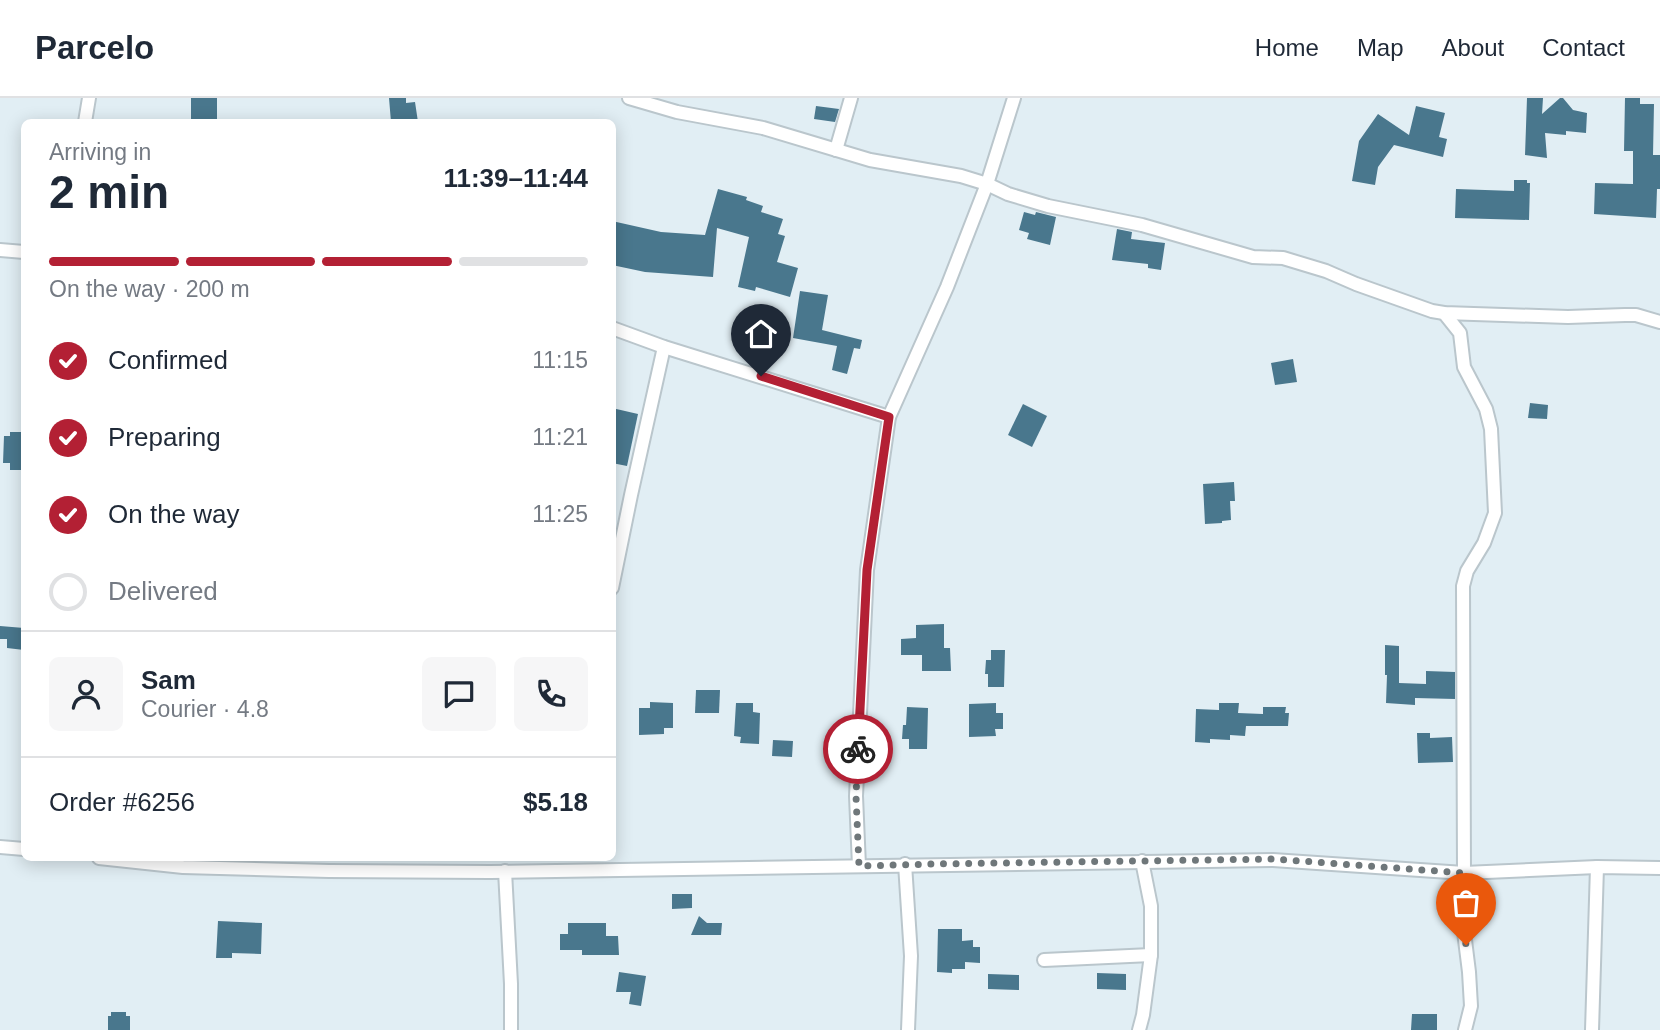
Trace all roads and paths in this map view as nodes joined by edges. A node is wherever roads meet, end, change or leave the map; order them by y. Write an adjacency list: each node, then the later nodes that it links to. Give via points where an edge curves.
1 (89, 98): 5 (street)
2 (629, 98): 6 (street)
3 (851, 98): 6 (street)
4 (1014, 98): 7 (street)
5 (86, 119)
6 (836, 150): 7 (street)
7 (986, 184): 10 (street, via 1048,206 1142,225 1253,257 1288,259); 14 (street, via 947,287)
8 (0, 250): 9 (street)
9 (21, 252)
10 (1444, 313): 11 (street, via 1625,314); 27 (street, via 1460,332 1464,367 1486,409 1494,480 1494,517 1463,586)
11 (1660, 322)
12 (616, 329): 13 (street)
13 (664, 347): 14 (street); 15 (street)
14 (889, 417): 23 (street, via 867,570 857,782)
15 (616, 568)
16 (0, 847): 17 (street)
17 (21, 849)
18 (127, 861): 21 (street, via 183,867)
19 (1142, 861): 22 (street); 27 (street, via 1273,859); 28 (street, via 1152,906)
20 (590, 863): 23 (street); 26 (street)
21 (329, 864): 26 (street)
22 (905, 864): 23 (street); 31 (street, via 911,956)
23 (859, 866)
24 (1597, 867): 25 (street); 27 (street); 34 (street)
25 (1660, 868)
26 (505, 872): 30 (street)
27 (1464, 873): 33 (street, via 1460,900 1472,1006)
28 (1151, 955): 29 (street); 32 (street)
29 (1044, 960)
30 (511, 1030)
31 (908, 1030)
32 (1139, 1030)
33 (1465, 1030)
34 (1592, 1030)

